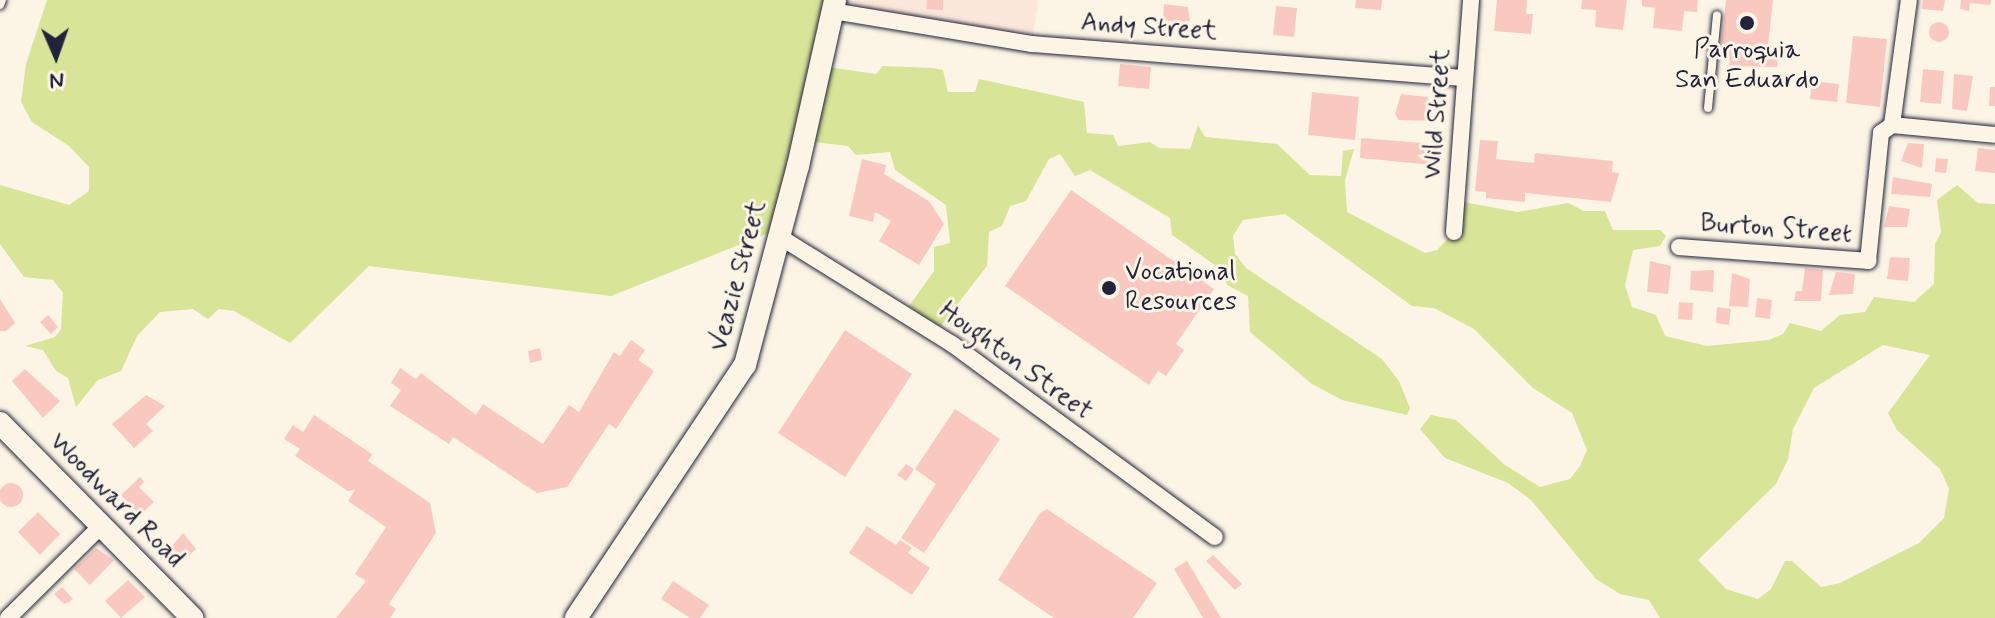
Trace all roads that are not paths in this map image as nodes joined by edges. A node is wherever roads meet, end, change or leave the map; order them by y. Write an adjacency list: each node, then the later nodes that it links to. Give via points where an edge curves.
1 (1471, 0): 5 (street, Wild Street)
2 (1909, 0): 7 (street)
3 (833, 5): 5 (street, Andy Street, via 1032,44); 10 (street, Veazie Street)
4 (1717, 15): 6 (lane)
5 (1465, 78): 9 (street, Wild Street)
6 (1708, 108)
7 (1892, 125): 8 (street); 11 (street, Burton Street, via 1881,133 1868,261)
8 (1995, 135)
9 (1454, 232)
10 (780, 237): 14 (street, Houghton Street, via 952,344); 17 (street, Veazie Street, via 745,365)
11 (1679, 247)
12 (0, 423): 13 (street, Woodward Road)
13 (102, 525): 15 (street); 16 (street, Woodward Road)
14 (1215, 537)
15 (8, 618)
16 (192, 618)
17 (576, 618)

